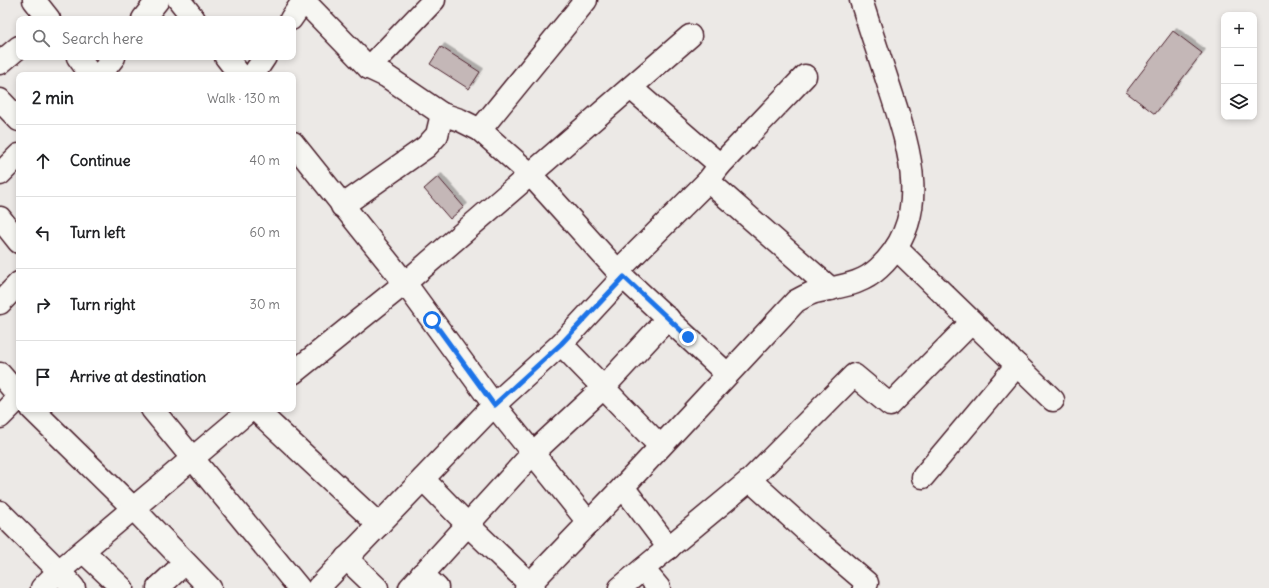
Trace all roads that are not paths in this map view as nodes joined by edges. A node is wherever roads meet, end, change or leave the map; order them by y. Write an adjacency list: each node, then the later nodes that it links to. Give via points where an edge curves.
1 (34, 0): 8 (street)
2 (158, 0): 9 (street)
3 (179, 0): 10 (street)
4 (303, 0): 11 (street); 19 (street)
5 (586, 0): 29 (street)
6 (861, 0): 38 (street, via 904,132 913,175 912,203 907,226)
7 (424, 4): 19 (street)
8 (47, 16)
9 (145, 16)
10 (192, 16)
11 (293, 16)
12 (690, 36): 25 (street)
13 (16, 50): 18 (street)
14 (80, 60): 20 (street)
15 (112, 60): 21 (street)
16 (228, 60): 22 (street)
17 (264, 60): 23 (street)
18 (0, 64)
19 (369, 68): 27 (street, via 386,76)
20 (89, 72)
21 (102, 72)
22 (238, 72)
23 (255, 72)
24 (805, 76): 32 (street)
25 (631, 88): 32 (street); 34 (street)
26 (0, 100): 28 (street)
27 (442, 114): 29 (street); 35 (street, via 437,135 426,147)
28 (16, 117)
29 (480, 130): 34 (street)
30 (297, 155): 35 (street)
31 (16, 158): 33 (street)
32 (714, 173): 39 (street); 42 (street)
33 (0, 174)
34 (530, 174): 39 (street); 40 (street)
35 (342, 206): 40 (street)
36 (0, 218): 37 (street)
37 (16, 238)
38 (896, 248): 42 (street, via 879,268 859,282); 45 (street)
39 (621, 274): 44 (street); 46 (street)
40 (405, 283): 48 (street); 55 (street)
41 (16, 286): 43 (street)
42 (831, 289): 50 (street, via 814,292 796,301)
43 (0, 303)
44 (668, 318): 50 (street); 51 (street)
45 (972, 322): 47 (street); 66 (street, via 890,405 854,376)
46 (561, 344): 51 (street); 55 (street)
47 (1017, 365): 54 (street); 64 (street)
48 (296, 372)
49 (0, 374): 52 (street)
50 (727, 374): 61 (street)
51 (604, 388): 61 (street); 62 (street)
52 (16, 393)
53 (16, 400): 60 (street)
54 (1053, 400)
55 (494, 405): 62 (street); 65 (street)
56 (35, 412): 68 (street)
57 (154, 412): 63 (street)
58 (246, 412): 63 (street)
59 (258, 412): 72 (street)
60 (0, 417)
61 (660, 446): 67 (street)
62 (534, 453): 70 (street); 71 (street)
63 (192, 458): 68 (street); 86 (street)
64 (923, 477)
65 (423, 479): 71 (street); 72 (street)
66 (750, 480): 73 (street); 91 (street, via 867,584)
67 (623, 487): 70 (street); 73 (street)
68 (133, 508): 74 (street); 76 (street)
69 (0, 512): 78 (street)
70 (589, 523): 80 (street)
71 (467, 524): 79 (street); 80 (street)
72 (379, 525): 75 (street)
73 (669, 548): 77 (street)
74 (83, 550): 78 (street); 83 (street)
75 (346, 558): 87 (street); 88 (street)
76 (185, 563): 84 (street); 85 (street)
77 (643, 569): 89 (street); 90 (street)
78 (59, 571): 81 (street); 82 (street)
79 (423, 583)
80 (530, 587)
81 (42, 588)
82 (74, 588)
83 (122, 588)
84 (158, 588)
85 (210, 588)
86 (299, 588)
87 (318, 588)
88 (378, 588)
89 (620, 588)
90 (659, 588)
91 (864, 588)

